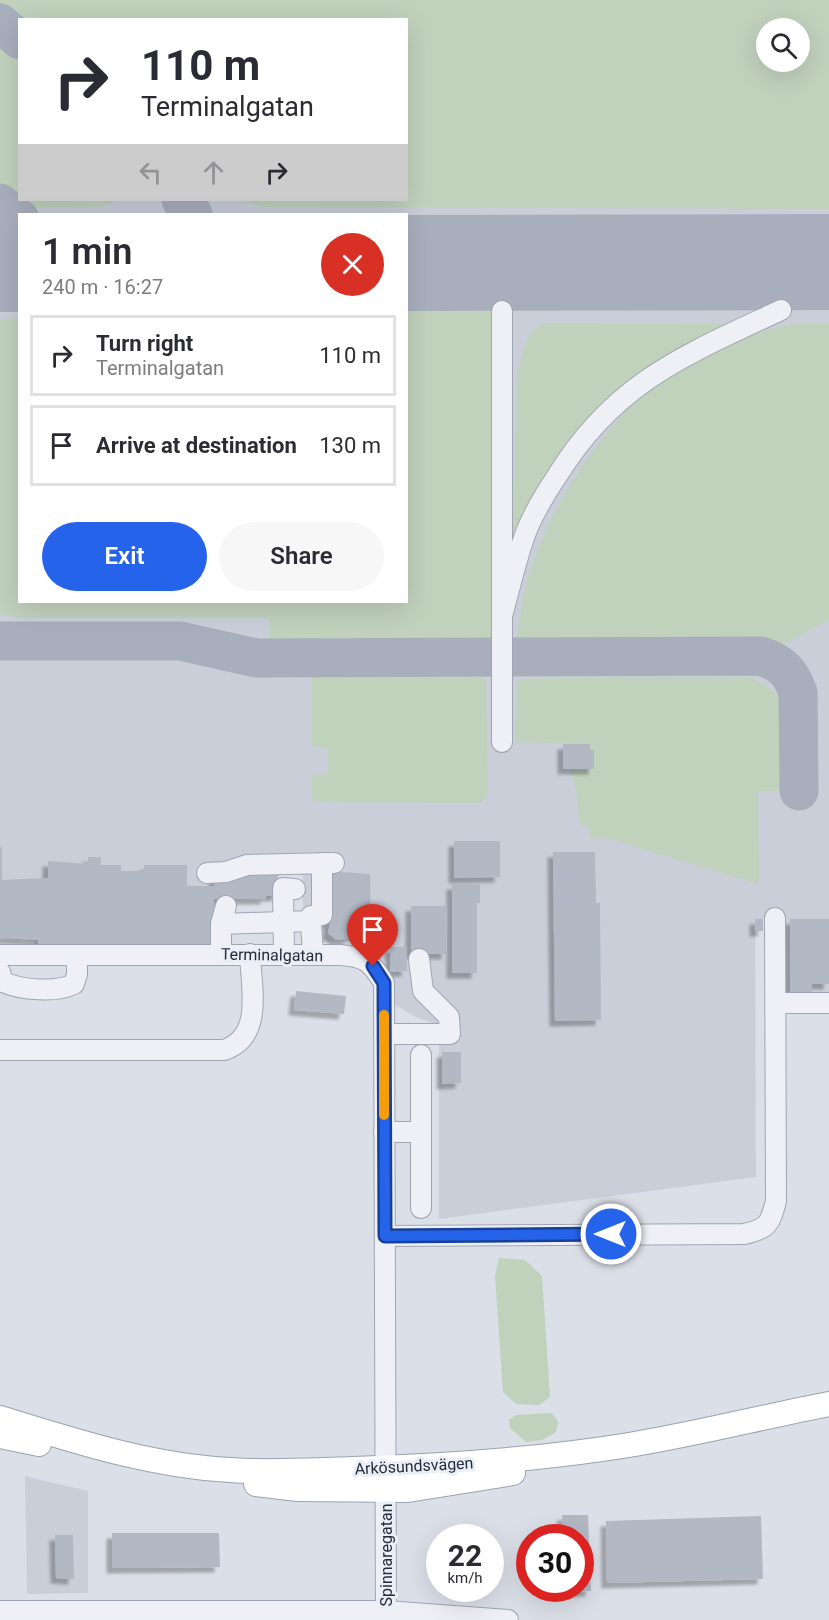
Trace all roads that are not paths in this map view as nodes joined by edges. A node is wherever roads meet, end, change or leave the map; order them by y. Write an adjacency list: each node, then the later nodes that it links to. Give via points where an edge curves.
1 (502, 310): 3 (street)
2 (781, 310): 3 (street, via 662,369 619,399 586,432 539,504 526,533)
3 (502, 616): 4 (street)
4 (502, 742)
5 (207, 873): 8 (street, via 247,865 328,863 322,916 311,916)
6 (295, 889): 9 (street, via 282,888)
7 (775, 918): 18 (street)
8 (311, 921): 9 (street); 15 (street)
9 (283, 923): 10 (street, via 224,915); 12 (street)
10 (221, 954): 11 (street, Terminalgatan); 14 (street, Terminalgatan)
11 (250, 954): 12 (street, Terminalgatan); 21 (street, via 252,1011 246,1036 236,1046 225,1050)
12 (284, 954): 15 (street, Terminalgatan)
13 (0, 955): 14 (street, Terminalgatan)
14 (77, 955): 17 (street, via 74,984 65,988 14,987 3,982)
15 (313, 955): 20 (street, Terminalgatan, via 361,957 373,966 384,983)
16 (419, 959): 20 (street, via 423,991 448,1017 457,1034)
17 (0, 972)
18 (776, 1003): 19 (street); 26 (street, via 776,1200 771,1221 760,1230 744,1234)
19 (829, 1003)
20 (384, 1034): 23 (street, Terminalgatan)
21 (0, 1050)
22 (421, 1054): 24 (street)
23 (384, 1132): 24 (street); 26 (street, Terminalgatan)
24 (421, 1132): 25 (street)
25 (421, 1208)
26 (385, 1236): 31 (street, Terminalgatan)
27 (829, 1404): 31 (main road, Arkösundsvägen, via 631,1445)
28 (0, 1418): 31 (main road, Arkösundsvägen, via 166,1462)
29 (829, 1420): 31 (main road, Arkösundsvägen, via 477,1480)
30 (0, 1436): 31 (main road, Arkösundsvägen, via 111,1460 298,1489)
31 (387, 1480): 35 (street, Spinnaregatan)
32 (0, 1611): 33 (street)
33 (130, 1615): 34 (street)
34 (161, 1615): 35 (street)
35 (386, 1615): 36 (street)
36 (461, 1618): 37 (street)
37 (508, 1620)

